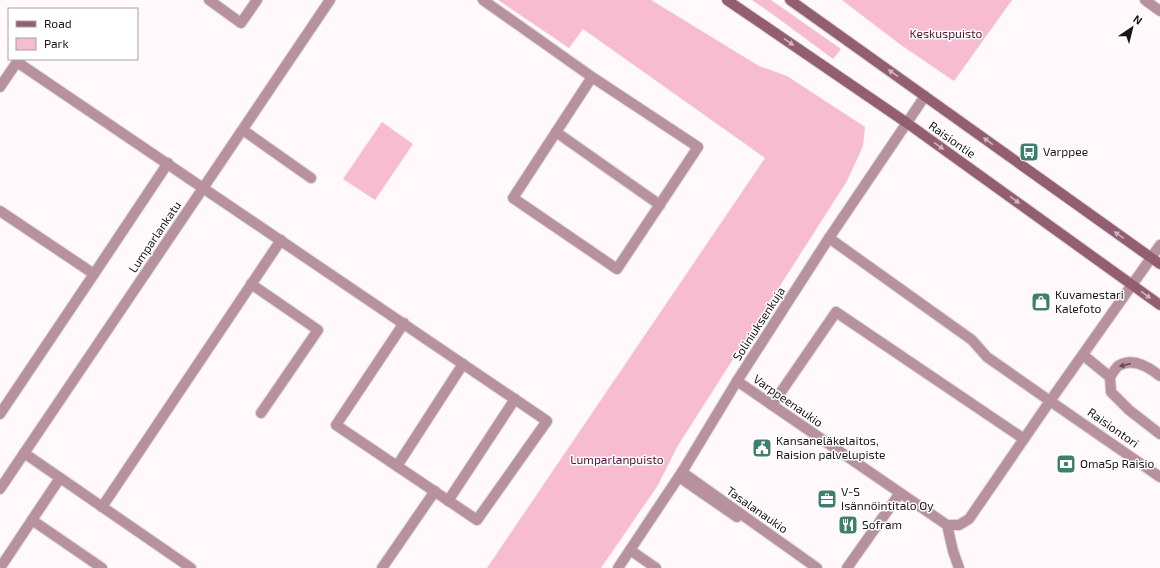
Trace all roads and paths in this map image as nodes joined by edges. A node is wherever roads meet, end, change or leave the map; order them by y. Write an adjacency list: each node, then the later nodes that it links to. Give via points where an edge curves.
1 (209, 0): 2 (street, via 241,23)
2 (257, 0)
3 (330, 0): 13 (street, Lumparlankatu)
4 (483, 0): 9 (street)
5 (727, 0): 12 (main road, Raisiontie, one-way to 12)
6 (790, 0): 11 (main road, Raisiontie, one-way to 6)
7 (1145, 0): 8 (street)
8 (1160, 11)
9 (592, 77): 14 (street); 18 (street, via 698,147)
10 (0, 87): 15 (street, via 17,62)
11 (925, 96): 12 (street, Soliniuksenkuja); 23 (main road, Raisiontie, one-way to 11)
12 (907, 123): 20 (street, Soliniuksenkuja); 27 (main road, Raisiontie, one-way to 27)
13 (243, 130): 16 (street); 17 (street, Lumparlankatu)
14 (556, 132): 18 (street); 18 (street, via 513,198 617,269)
15 (168, 163): 17 (street); 25 (street)
16 (311, 178)
17 (204, 188): 21 (street); 42 (street, Lumparlankatu)
18 (660, 205)
19 (0, 211): 25 (street)
20 (829, 238): 34 (street, Soliniuksenkuja); 36 (street, Raisiontori, via 972,340 987,357)
21 (281, 240): 26 (street); 29 (street)
22 (1160, 245): 23 (street)
23 (1151, 258): 24 (main road, Raisiontie); 27 (street)
24 (1160, 264)
25 (94, 274): 39 (street)
26 (251, 284): 38 (street, via 318,330); 51 (street)
27 (1132, 284): 28 (main road, Raisiontie, one-way to 28); 30 (street)
28 (1160, 305)
29 (404, 324): 31 (street); 43 (street, via 336,425)
30 (1083, 355): 33 (street); 36 (street)
31 (463, 364): 35 (street); 43 (street)
32 (1160, 376): 33 (street, one-way to 33, via 1140,363 1128,363 1118,366)
33 (1110, 377): 40 (street, via 1111,392)
34 (737, 381): 37 (street, Varppeenaukio); 44 (street, Soliniuksenkuja)
35 (515, 399): 50 (street); 50 (street, via 547,421 477,520)
36 (1050, 401): 41 (street); 45 (street, Raisiontori)
37 (772, 405): 41 (street, via 836,312); 49 (street, Varppeenaukio)
38 (261, 413)
39 (0, 414)
40 (1160, 434)
41 (1024, 440): 54 (street, via 969,519 959,525)
42 (24, 453): 46 (street); 47 (street, Lumparlankatu)
43 (397, 466): 48 (street)
44 (680, 475): 52 (street); 55 (street, Soliniuksenkuja); 62 (street, Tasalanaukio)
45 (1160, 477)
46 (60, 478): 51 (street); 53 (street)
47 (0, 489)
48 (435, 491): 50 (street); 59 (street)
49 (900, 493): 54 (street, Varppeenaukio); 63 (street)
50 (448, 501)
51 (102, 506): 58 (street)
52 (737, 517)
53 (32, 520): 56 (street); 57 (street)
54 (947, 526): 64 (street)
55 (630, 550): 60 (street, Soliniuksenkuja); 61 (street)
56 (0, 568)
57 (102, 568)
58 (191, 568)
59 (382, 568)
60 (618, 568)
61 (656, 568)
62 (817, 568)
63 (847, 568)
64 (959, 568)

